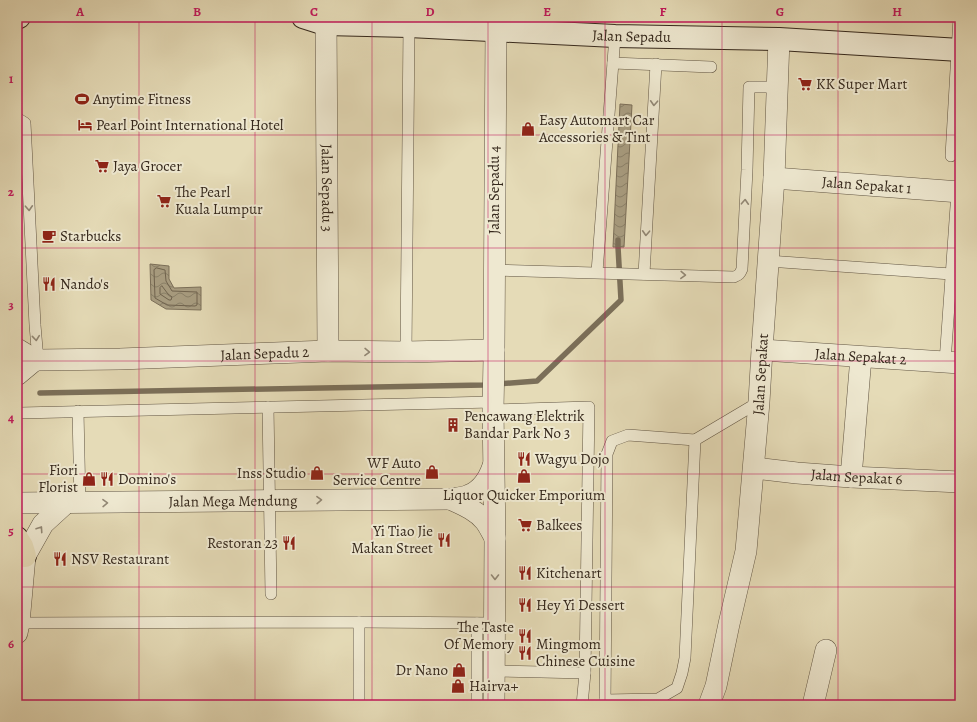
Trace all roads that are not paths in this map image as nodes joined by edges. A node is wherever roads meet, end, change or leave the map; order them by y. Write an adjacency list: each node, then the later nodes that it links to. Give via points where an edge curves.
1 (303, 17): 3 (street, Jalan Sepadu)
2 (959, 17): 8 (lane)
3 (326, 21): 5 (street, Jalan Sepadu); 24 (street, Jalan Sepadu 3)
4 (493, 24): 5 (street, Jalan Sepadu); 6 (street, Jalan Sepadu); 18 (street, Jalan Sepadu 4)
5 (409, 26): 25 (lane)
6 (615, 36): 7 (street, Jalan Sepadu); 9 (lane)
7 (779, 39): 8 (street, Jalan Sepadu); 12 (street, Jalan Sepakat)
8 (959, 50): 14 (lane)
9 (613, 63): 10 (lane); 19 (lane)
10 (656, 64): 11 (lane); 20 (lane, one-way to 20)
11 (711, 67)
12 (777, 88): 15 (street, Jalan Sepakat); 20 (lane, one-way to 12, via 738,276 741,273 750,87)
13 (17, 118): 28 (lane, one-way to 28, via 25,123)
14 (951, 156)
15 (774, 178): 16 (street, Jalan Sepakat 1); 17 (street, Jalan Sepakat)
16 (959, 192): 21 (lane)
17 (768, 261): 21 (lane); 23 (street, Jalan Sepakat)
18 (494, 270): 19 (lane); 26 (street, Jalan Sepadu 4)
19 (597, 272): 20 (lane)
20 (644, 274)
21 (951, 274): 29 (lane)
22 (17, 349): 28 (street)
23 (762, 350): 27 (street, Jalan Sepakat 2); 32 (street, Jalan Sepakat)
24 (328, 351): 25 (street, Jalan Sepadu 2, one-way to 25); 28 (street, Jalan Sepadu 2)
25 (406, 352): 26 (street, Jalan Sepadu 2)
26 (494, 354): 31 (street, Jalan Mega Mendung)
27 (861, 357): 29 (street, Jalan Sepakat 2); 39 (street)
28 (37, 360): 30 (street)
29 (952, 362)
30 (17, 375)
31 (493, 401): 33 (lane); 37 (street, Jalan Mega Mendung); 53 (lane, via 589,407)
32 (759, 402): 36 (lane); 38 (street, Jalan Sepakat)
33 (268, 407): 34 (lane); 42 (lane)
34 (78, 411): 35 (lane); 44 (lane)
35 (20, 413)
36 (695, 440): 54 (lane, via 685,658 677,688); 55 (lane, via 628,435 612,441 607,454)
37 (494, 465): 41 (street, Jalan Mega Mendung, via 490,477 481,488 469,495); 45 (street, Jalan Mega Mendung)
38 (754, 468): 39 (street, Jalan Sepakat 6); 60 (street, Jalan Sepakat, via 746,551 716,686)
39 (851, 477): 40 (street, Jalan Sepakat 6)
40 (960, 482)
41 (450, 499): 42 (street, Jalan Mega Mendung, one-way to 41); 45 (street, Jalan Mega Mendung, via 477,514 486,522)
42 (270, 501): 44 (street, Jalan Mega Mendung, one-way to 42); 47 (lane)
43 (17, 503): 44 (street, Jalan Mega Mendung)
44 (73, 503): 46 (street, one-way to 44, via 43,524)
45 (495, 538): 49 (street, Jalan Mega Mendung, one-way to 49)
46 (21, 547): 50 (street)
47 (271, 594)
48 (359, 622): 49 (lane); 50 (lane); 56 (lane)
49 (485, 623): 52 (street, Jalan Mega Mendung); 57 (lane)
50 (18, 628)
51 (826, 650): 61 (street)
52 (494, 671): 53 (lane); 58 (street, Jalan Mega Mendung)
53 (585, 673): 59 (lane)
54 (658, 702): 55 (lane)
55 (605, 703)
56 (359, 705)
57 (477, 705)
58 (494, 705)
59 (582, 705)
60 (709, 705)
61 (813, 705)

